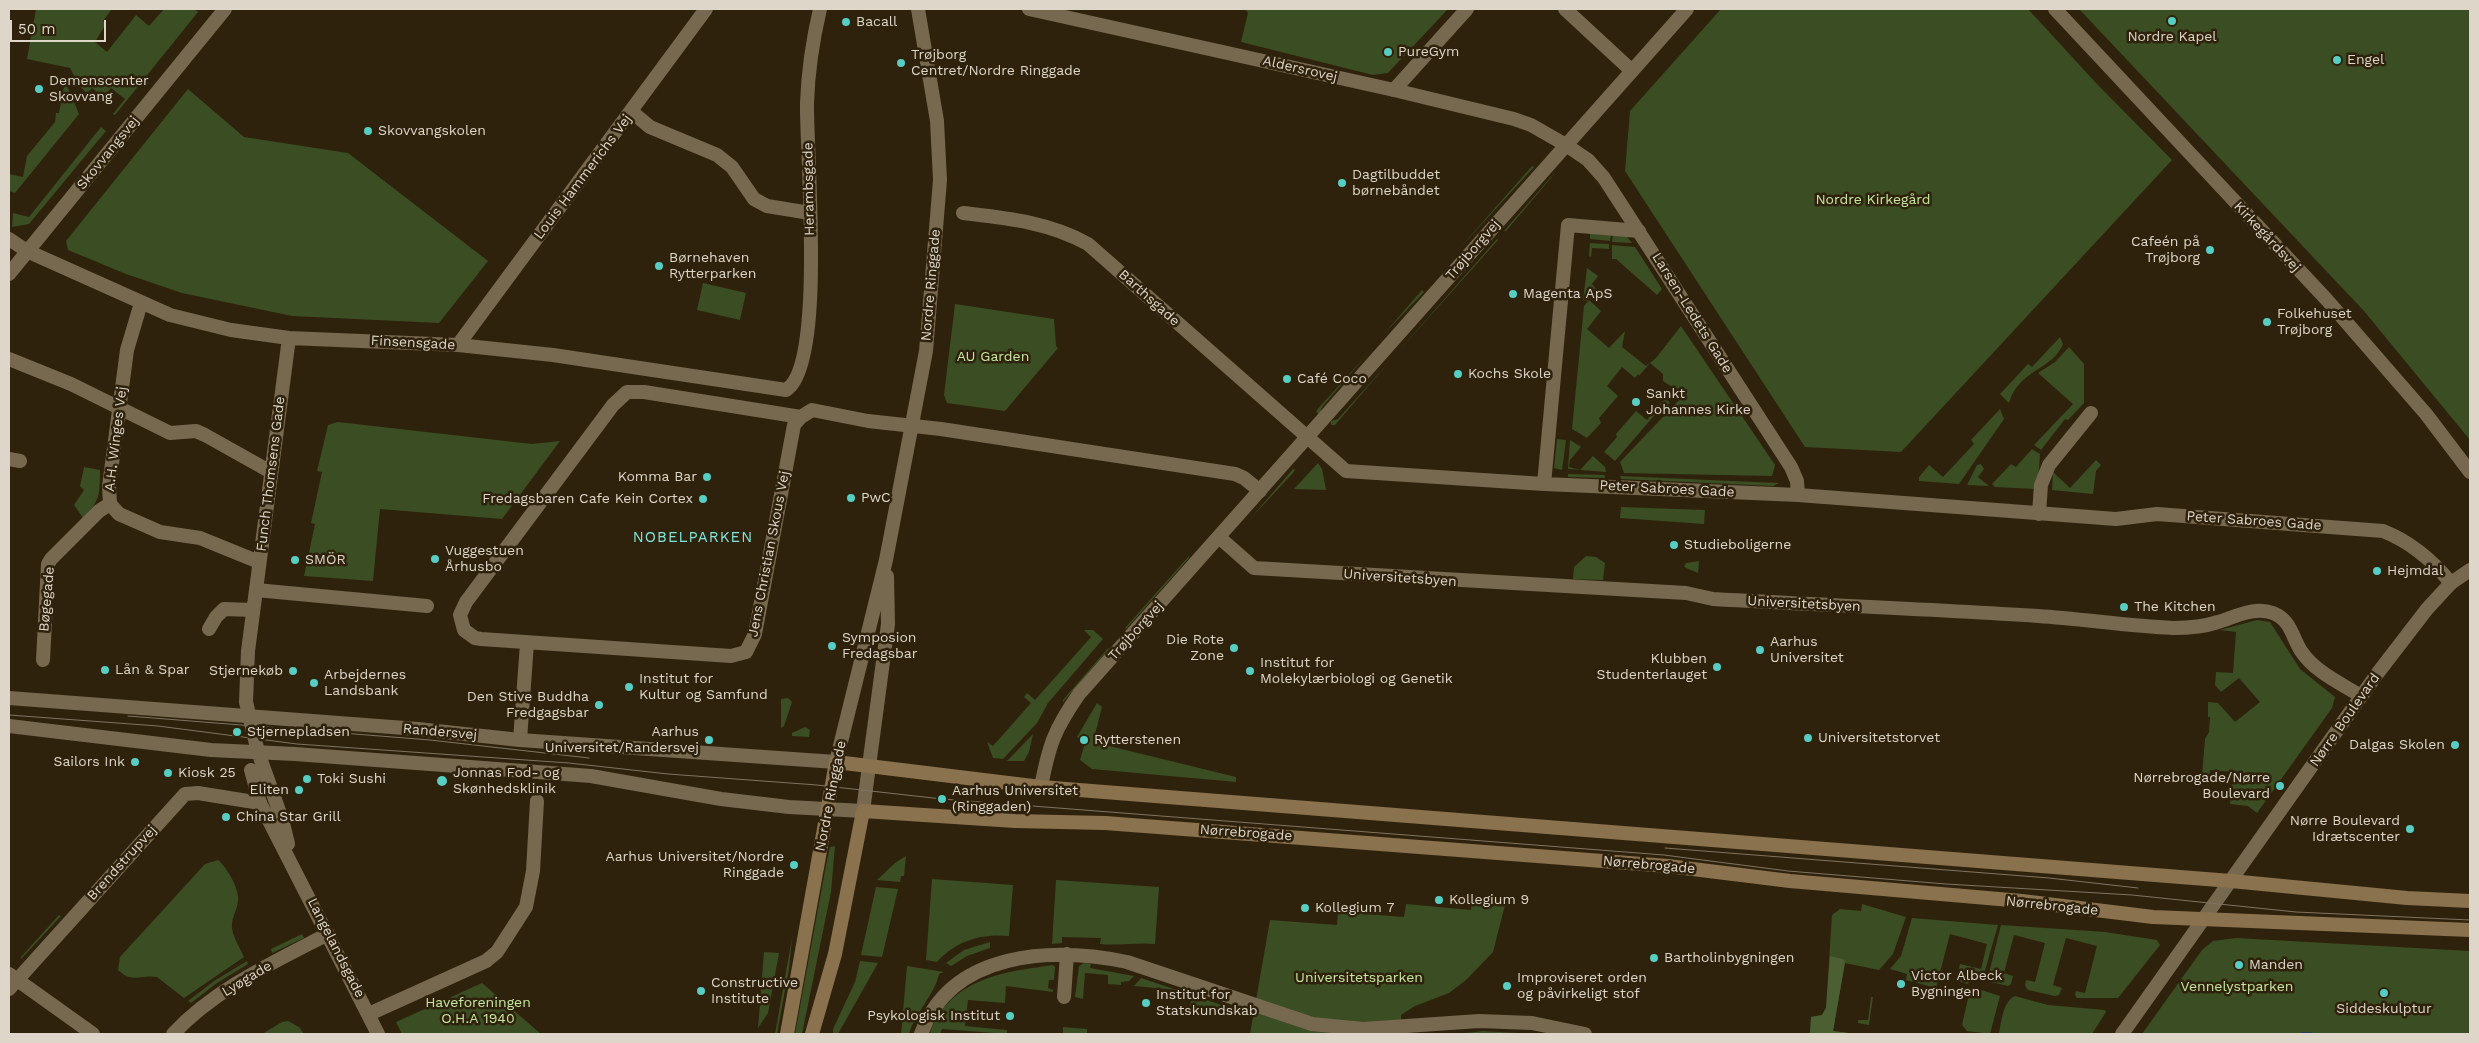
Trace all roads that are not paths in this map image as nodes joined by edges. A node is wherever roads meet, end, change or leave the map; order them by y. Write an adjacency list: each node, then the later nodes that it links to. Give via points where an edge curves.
1 (225, 9): 19 (street, Skovvangsvej)
2 (706, 9): 13 (street, Louis Hammerichs Vej)
3 (820, 9): 15 (street, Herambsgade, via 807,102)
4 (918, 9): 29 (street, Nordre Ringgade, via 937,120 940,180 926,351)
5 (1029, 9): 10 (street, Aldersrovej)
6 (1467, 9): 12 (street)
7 (1564, 9): 11 (street)
8 (1687, 9): 11 (street, Trøjborgvej)
9 (2055, 9): 32 (street, Kirkegårdsvej, via 2327,300 2432,422)
10 (1060, 12): 12 (street, Aldersrovej)
11 (1632, 70): 14 (street, Trøjborgvej)
12 (1394, 90): 14 (street, Aldersrovej, via 1514,119)
13 (632, 112): 15 (street, via 650,127 717,154 732,167 754,200 767,206); 23 (street, Louis Hammerichs Vej)
14 (1566, 145): 17 (street, Larsen-Ledets Gade, via 1597,169); 30 (street, Trøjborgvej)
15 (810, 213): 25 (street, Herambsgade, via 811,285)
16 (963, 213): 30 (street, Barthsgade, via 1027,221 1088,244)
17 (1639, 231): 33 (street, via 1568,226); 35 (street, Larsen-Ledets Gade, via 1791,467)
18 (9, 239): 19 (street, Finsensgade)
19 (27, 251): 20 (street, Skovvangsvej); 21 (street, Finsensgade)
20 (9, 274)
21 (141, 303): 22 (street, Finsensgade, via 170,315 231,330); 26 (street, A.H. Winges Vej, via 127,350)
22 (289, 338): 23 (street, Finsensgade); 31 (street, Funch Thomsens Gade)
23 (458, 345): 25 (street, Finsensgade, via 598,360 781,390 793,385)
24 (9, 359): 26 (street, via 71,384)
25 (800, 370)
26 (120, 410): 31 (street, via 170,433 196,431 206,435); 36 (street, A.H. Winges Vej)
27 (2091, 413): 37 (street, via 2049,465 2041,485)
28 (801, 417): 29 (street, Jens Christian Skous Vej, via 812,410); 47 (street, Jens Christian Skous Vej, via 794,425 755,634 746,652 731,656); 47 (street, Jens Christian Skous Vej, via 635,391 618,398 462,608 460,615 464,630 475,638)
29 (913, 426): 34 (street, via 1235,474); 39 (street, Nordre Ringgade)
30 (1307, 438): 33 (street, Peter Sabroes Gade, via 1346,471); 34 (street, Trøjborgvej)
31 (271, 472): 40 (street, Funch Thomsens Gade)
32 (2470, 472)
33 (1544, 484): 35 (street, Peter Sabroes Gade)
34 (1260, 491): 38 (street, Trøjborgvej)
35 (1798, 495): 37 (street, Peter Sabroes Gade)
36 (110, 504): 40 (street, A.H. Winges Vej, via 119,514 160,532 200,538); 48 (street, Bøgegade, via 99,511 48,564)
37 (2039, 514): 42 (street, Peter Sabroes Gade, via 2116,519 2157,514 2382,531 2416,547)
38 (1220, 538): 49 (street, Universitetsbyen, via 1254,568 1686,593 1712,599 2037,616 2167,628 2217,623 2252,611 2273,612 2292,629 2300,650 2313,666); 58 (street, Trøjborgvej, via 1079,694 1048,748)
39 (886, 560): 55 (street, Nordre Ringgade); 56 (street, Nordre Ringgade, via 888,624)
40 (259, 562): 43 (street, Funch Thomsens Gade)
41 (2470, 570): 42 (street, Nørre Boulevard)
42 (2451, 583): 49 (street, Nørre Boulevard)
43 (256, 590): 44 (street); 45 (street, Funch Thomsens Gade)
44 (426, 606)
45 (253, 610): 46 (street, via 224,609); 51 (street, Funch Thomsens Gade, via 246,686)
46 (209, 629)
47 (527, 643): 53 (street)
48 (43, 660)
49 (2360, 696): 64 (street, Nørre Boulevard)
50 (9, 698): 51 (street, Randersvej)
51 (248, 716): 53 (street, Randersvej); 54 (street, Funch Thomsens Gade)
52 (9, 726): 54 (street, via 211,750)
53 (520, 740): 55 (street, Randersvej)
54 (258, 752): 61 (street, via 591,776 721,799); 63 (street, Langelandsgade, via 282,818)
55 (836, 762): 56 (main road, Randersvej); 61 (main road, Nordre Ringgade)
56 (871, 765): 58 (main road, Nørrebrogade); 62 (street, Nordre Ringgade)
57 (251, 770): 60 (street, Langelandsgade)
58 (1041, 787): 64 (main road, Nørrebrogade)
59 (537, 801): 72 (street, via 533,871 526,907 497,952 486,961)
60 (260, 803): 63 (street, Langelandsgade); 70 (street, Brendstrupvej, via 185,794)
61 (828, 809): 62 (street, Nørrebrogade); 76 (main road, Nordre Ringgade)
62 (863, 811): 66 (main road, Nørrebrogade, via 1015,822 1105,823 1640,864); 77 (main road, Nordre Ringgade, via 835,954)
63 (292, 862): 68 (street, Langelandsgade)
64 (2231, 880): 65 (main road, Nørrebrogade, via 2407,898); 66 (street, Nørre Boulevard)
65 (2470, 901)
66 (2203, 921): 67 (main road, Nørrebrogade); 80 (street, Nørre Boulevard)
67 (2470, 930)
68 (328, 934): 72 (street, Langelandsgade); 74 (street, Lyøgade, via 225,991)
69 (1067, 954): 71 (street); 78 (street, via 998,963 968,976 934,1010); 79 (street, via 1128,962 1312,1024 1363,1029 1479,1021 1532,1023)
70 (11, 981): 73 (street)
71 (1064, 997)
72 (369, 1014): 75 (street, Langelandsgade)
73 (93, 1034)
74 (173, 1034)
75 (378, 1034)
76 (787, 1034)
77 (812, 1034)
78 (921, 1034)
79 (1585, 1034)
80 (2122, 1034)

